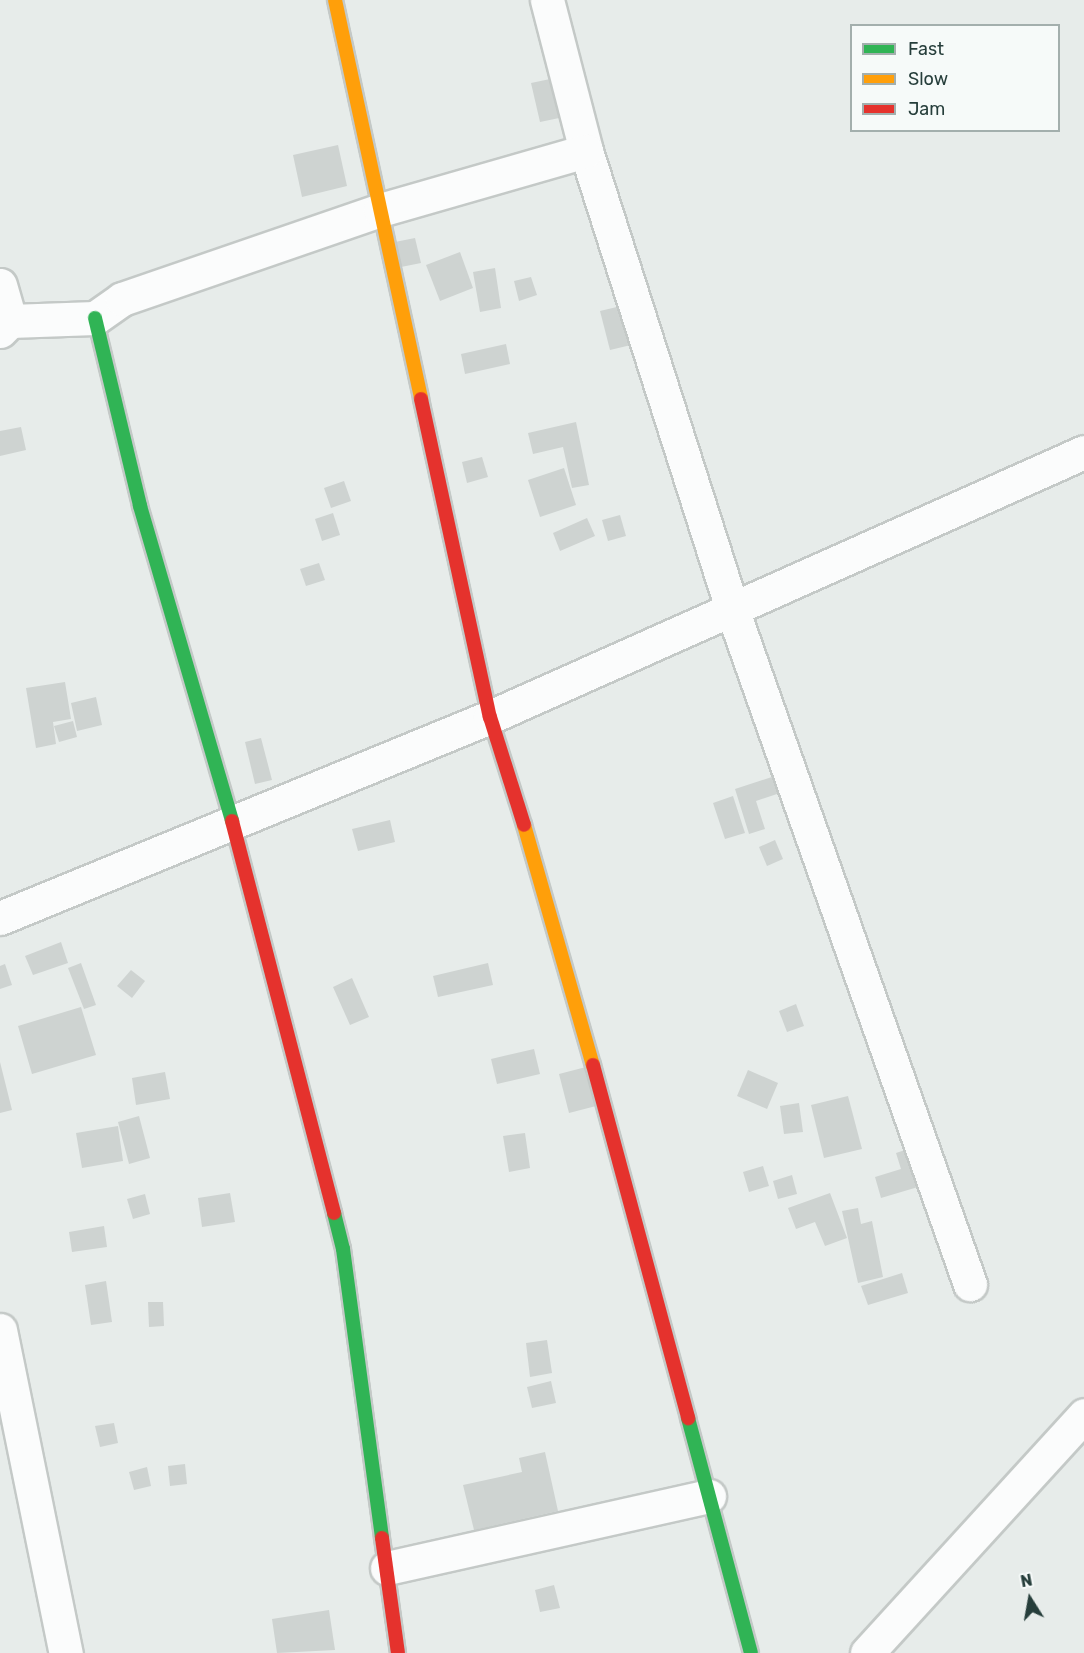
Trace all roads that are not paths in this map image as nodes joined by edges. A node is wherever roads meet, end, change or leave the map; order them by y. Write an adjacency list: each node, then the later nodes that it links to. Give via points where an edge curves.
1 (335, 0): 4 (street)
2 (547, 0): 3 (street)
3 (586, 151): 4 (street); 9 (street)
4 (380, 210): 6 (street, via 122,299); 10 (street)
5 (0, 285): 7 (street)
6 (95, 318): 7 (street); 11 (street, via 140,506)
7 (5, 326)
8 (1084, 452): 9 (street)
9 (732, 609): 10 (street); 13 (street)
10 (490, 717): 11 (street); 16 (street, via 557,931)
11 (232, 823): 12 (street); 17 (street, via 343,1249)
12 (0, 918)
13 (970, 1284)
14 (0, 1330): 18 (street)
15 (1084, 1415): 21 (street)
16 (709, 1496): 17 (street); 20 (street)
17 (387, 1568): 19 (street)
18 (66, 1653)
19 (398, 1653)
20 (751, 1653)
21 (867, 1653)

